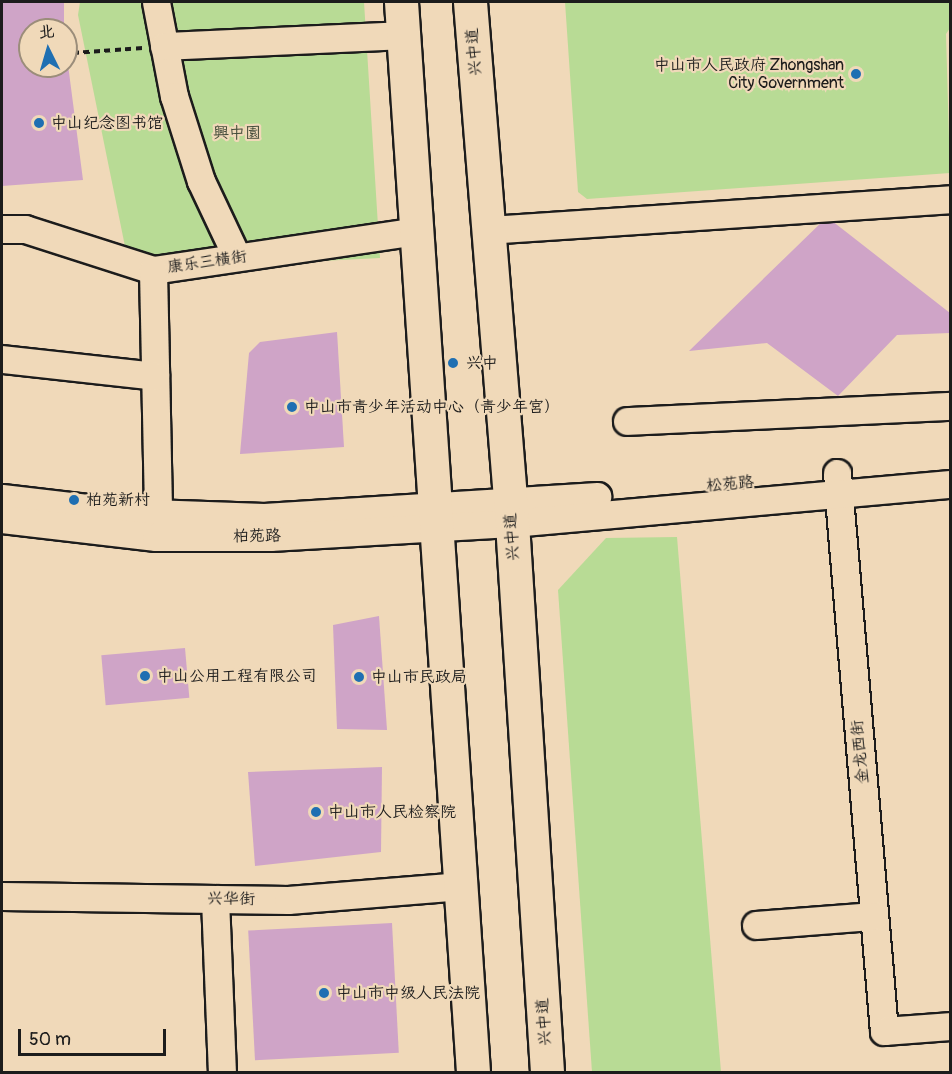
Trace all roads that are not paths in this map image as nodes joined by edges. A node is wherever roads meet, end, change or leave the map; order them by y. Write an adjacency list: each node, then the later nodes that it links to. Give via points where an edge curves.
1 (156, 2): 5 (street)
2 (401, 2): 4 (main road)
3 (470, 2): 8 (main road, 兴中道)
4 (403, 35): 5 (street); 9 (main road)
5 (164, 46): 10 (street, via 174,96 201,181)
6 (951, 199): 8 (street)
7 (2, 229): 11 (street, 康乐三横街, via 25,229)
8 (488, 230): 20 (main road, 兴中道)
9 (417, 231): 10 (street, 康乐三横街); 22 (main road)
10 (237, 257): 11 (street, 康乐三横街)
11 (153, 270): 13 (street)
12 (2, 359): 13 (street)
13 (155, 376): 21 (street)
14 (951, 406): 15 (street)
15 (627, 421)
16 (951, 467): 17 (street, 松苑路)
17 (837, 482): 18 (street, 松苑路); 20 (street, 松苑路); 27 (street, 金龙西街)
18 (951, 484)
19 (2, 498): 21 (street, 柏苑路)
20 (511, 512): 22 (street, 柏苑路); 32 (main road, 兴中道)
21 (158, 514): 22 (street, 柏苑路)
22 (437, 517): 23 (street, 柏苑路, via 156,537); 24 (main road)
23 (2, 519)
24 (461, 886): 26 (street, 兴华街, via 288,900); 31 (main road)
25 (2, 896): 26 (street, 兴华街)
26 (214, 899): 30 (street)
27 (874, 916): 28 (street); 29 (street, 金龙西街, via 884,1031)
28 (756, 925)
29 (951, 1026)
30 (222, 1072)
31 (473, 1072)
32 (547, 1072)

